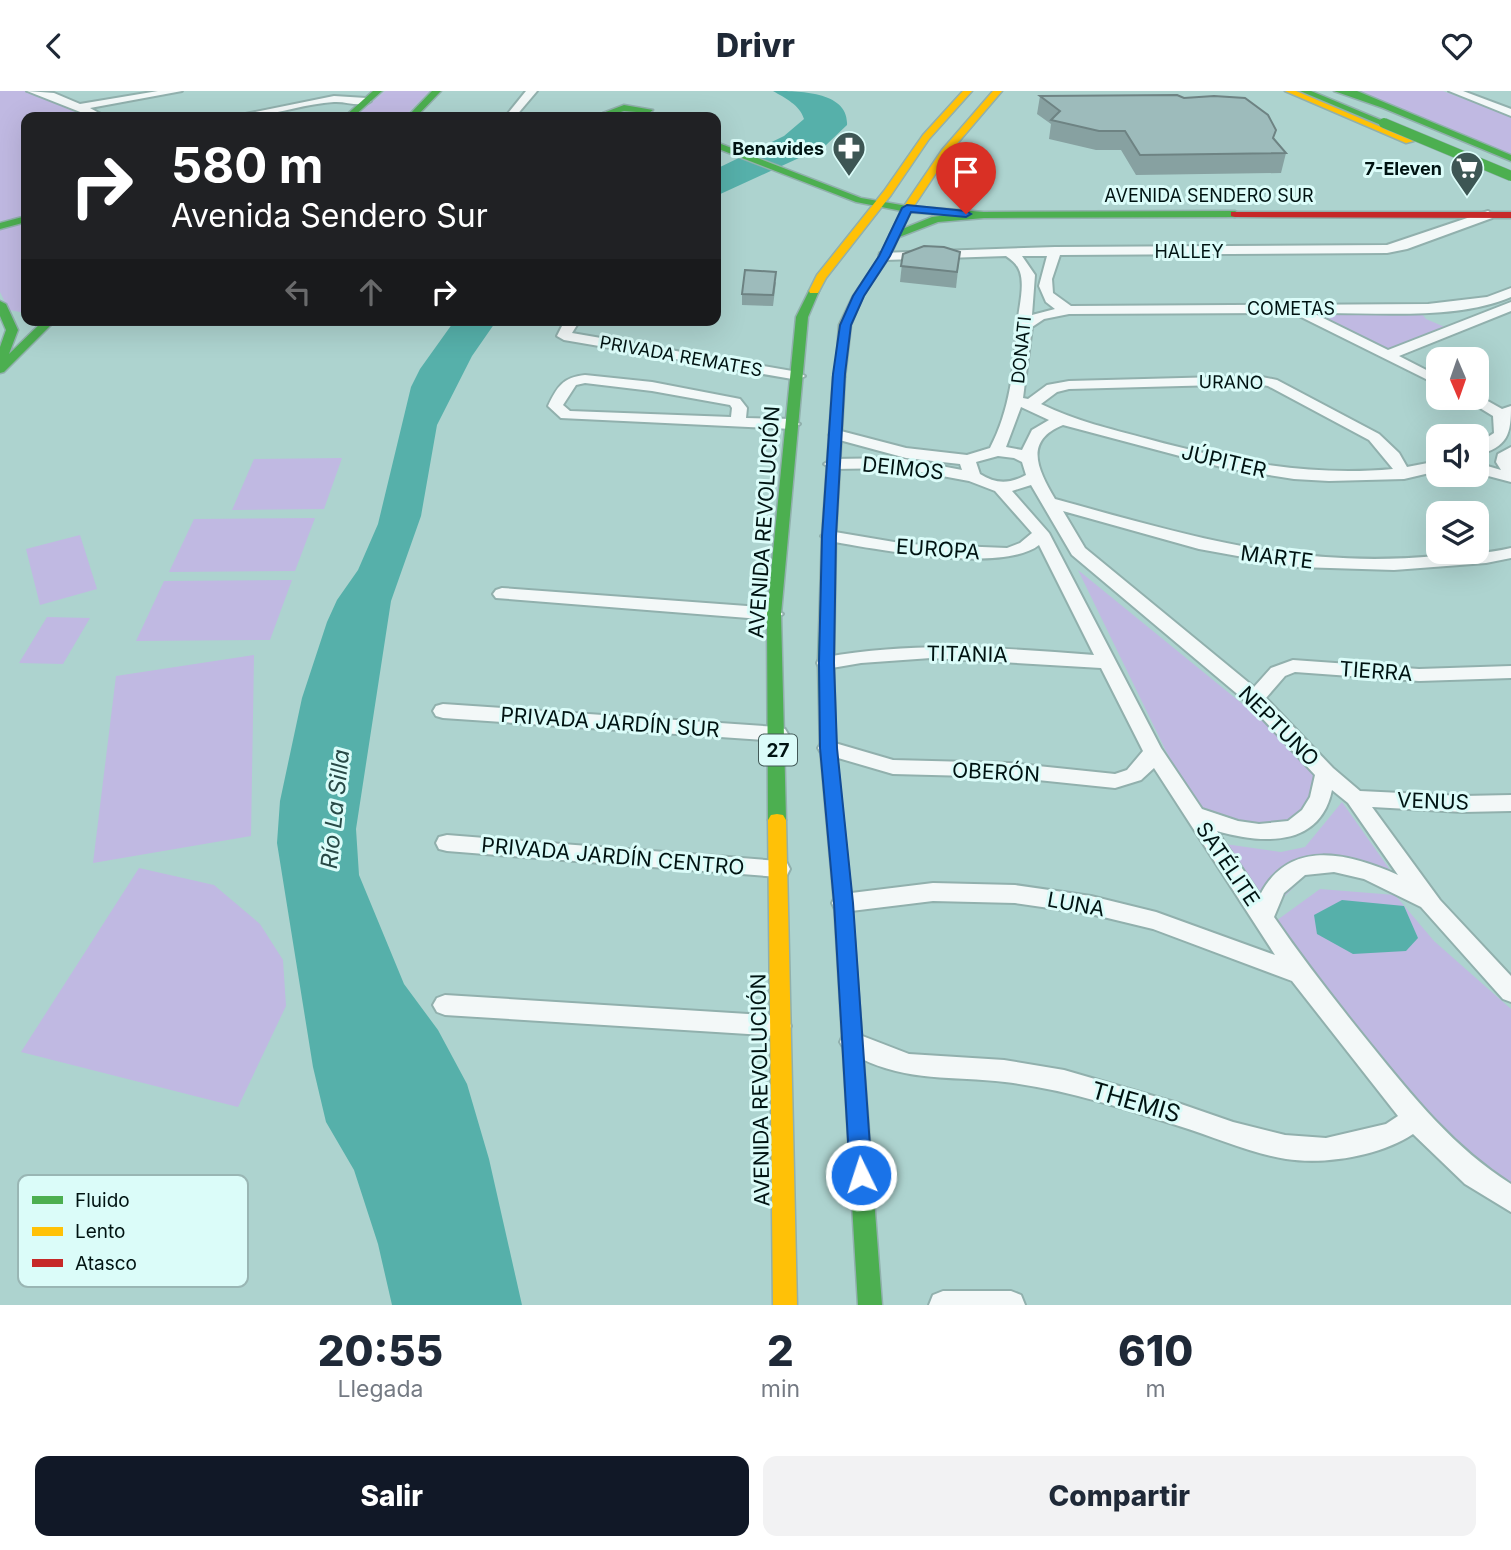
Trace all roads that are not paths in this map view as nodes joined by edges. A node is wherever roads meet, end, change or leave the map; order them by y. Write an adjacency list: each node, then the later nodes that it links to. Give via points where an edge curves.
1 (32, 91): 14 (street)
2 (177, 91): 18 (street)
3 (437, 91): 23 (main road)
4 (532, 91): 24 (street)
5 (968, 91): 34 (main road, AVENIDA REVOLUCIÓN / 27, via 926,137)
6 (981, 91): 34 (main road)
7 (998, 91): 34 (main road, AVENIDA REVOLUCIÓN / 27, via 947,150)
8 (1289, 91): 32 (main road)
9 (1304, 91): 28 (main road)
10 (1324, 91): 28 (main road)
11 (1338, 91): 17 (main road)
12 (1350, 91): 17 (main road)
13 (1454, 91): 27 (street)
14 (45, 92): 18 (street)
15 (639, 94): 26 (main road)
16 (372, 96): 21 (street); 22 (main road)
17 (1381, 106): 30 (main road)
18 (79, 107): 20 (street)
19 (605, 110): 25 (main road)
20 (90, 112)
21 (263, 112)
22 (354, 112)
23 (416, 112)
24 (514, 112)
25 (647, 112)
26 (652, 112)
27 (1511, 113)
28 (1391, 122): 33 (main road)
29 (721, 147): 34 (main road)
30 (1493, 152): 31 (main road); 32 (main road, via 1486,162)
31 (1511, 158)
32 (1459, 162): 33 (main road)
33 (1510, 174)
34 (886, 207): 35 (main road, AVENIDA SENDERO SUR); 40 (main road, AVENIDA REVOLUCIÓN / 27); 44 (main road, AVENIDA REVOLUCIÓN / 27)
35 (984, 215): 36 (main road, AVENIDA SENDERO SUR); 40 (main road, via 936,219)
36 (1488, 215): 37 (main road, AVENIDA SENDERO SUR); 41 (street, HALLEY, via 1387,249)
37 (1511, 215)
38 (21, 220): 39 (main road)
39 (0, 226)
40 (894, 236): 43 (main road, AVENIDA REVOLUCIÓN / 27)
41 (1055, 251): 42 (street, HALLEY); 52 (street, via 1045,289 1051,301)
42 (1009, 252): 43 (street, HALLEY); 58 (street, DONATI, via 1021,261 1028,275)
43 (885, 256): 46 (main road, AVENIDA REVOLUCIÓN / 27)
44 (815, 289): 47 (main road); 54 (main road, AVENIDA REVOLUCIÓN / 27)
45 (1511, 292): 50 (street, COMETAS, via 1490,301)
46 (858, 296): 47 (main road); 55 (main road, AVENIDA REVOLUCIÓN / 27)
47 (831, 306): 54 (main road); 55 (main road)
48 (1511, 306): 59 (street)
49 (1293, 308): 50 (street, COMETAS); 52 (street, COMETAS); 60 (street)
50 (1428, 308): 59 (street, via 1432,320)
51 (2, 309): 53 (main road); 61 (main road, via 12,330)
52 (1069, 310): 58 (street, COMETAS, via 1040,316)
53 (21, 315)
54 (802, 317): 64 (main road, AVENIDA REVOLUCIÓN / 27)
55 (845, 325): 71 (main road, AVENIDA REVOLUCIÓN / 27)
56 (45, 326): 62 (main road)
57 (568, 326): 64 (street, PRIVADA REMATES, via 564,336)
58 (1024, 326): 65 (street, DONATI)
59 (1455, 328): 60 (street)
60 (1389, 355): 63 (street)
61 (0, 363)
62 (0, 369)
63 (1426, 375)
64 (798, 376): 70 (main road, AVENIDA REVOLUCIÓN / 27)
65 (1024, 402): 68 (street, JÚPITER); 73 (street, DONATI); 80 (street, URANO, via 1069,385 1257,380 1272,383 1374,437)
66 (1489, 406): 67 (street)
67 (1507, 415): 72 (street, via 1502,433)
68 (1063, 420): 77 (street, via 1033,435); 80 (street, JÚPITER, via 1257,471 1323,477)
69 (737, 423): 69 (street, via 740,408 735,402 599,380 574,380 555,406 575,417); 70 (street)
70 (792, 424): 89 (main road, AVENIDA REVOLUCIÓN / 27)
71 (837, 435): 75 (street, DEIMOS, via 906,453); 76 (main road, AVENIDA REVOLUCIÓN / 27)
72 (1489, 445)
73 (996, 451): 75 (street); 77 (street)
74 (1511, 452): 81 (street, via 1504,462)
75 (969, 460): 82 (street)
76 (832, 464): 82 (street, DEIMOS, via 899,463); 86 (main road, AVENIDA REVOLUCIÓN / 27)
77 (1031, 469): 83 (street, via 1022,483); 84 (street, NEPTUNO)
78 (1426, 469): 80 (street, JÚPITER)
79 (1489, 470): 81 (street)
80 (1404, 474)
81 (1511, 474)
82 (974, 477): 83 (street, DEIMOS)
83 (1000, 487): 85 (street, SATÉLITE)
84 (1048, 502): 87 (street, MARTE, via 1176,539 1293,561 1390,565); 93 (street, NEPTUNO, via 1090,564)
85 (1041, 533): 86 (street, EUROPA, via 1033,543 1007,553 906,549); 90 (street, SATÉLITE)
86 (829, 536): 91 (main road, AVENIDA REVOLUCIÓN / 27)
87 (1511, 553)
88 (502, 594): 89 (street)
89 (774, 614): 95 (main road, AVENIDA REVOLUCIÓN / 27)
90 (1107, 662): 91 (street, TITANIA, via 970,652 862,655); 97 (street, SATÉLITE)
91 (827, 663): 96 (main road, AVENIDA REVOLUCIÓN / 27)
92 (1511, 672): 93 (street, TIERRA, via 1419,675 1293,666 1278,672)
93 (1255, 698): 98 (street, NEPTUNO)
94 (443, 711): 95 (street, PRIVADA JARDÍN SUR)
95 (778, 734): 103 (main road, AVENIDA REVOLUCIÓN / 27)
96 (828, 748): 97 (street, OBERÓN, via 893,767 1115,781 1134,775); 104 (main road, AVENIDA REVOLUCIÓN / 27)
97 (1153, 751): 101 (street, SATÉLITE)
98 (1326, 773): 99 (street, NEPTUNO); 101 (street, via 1324,794 1316,809 1292,829 1248,832)
99 (1355, 798): 100 (street, VENUS); 105 (street, NEPTUNO)
100 (1511, 803)
101 (1195, 815): 106 (street, SATÉLITE)
102 (447, 843): 103 (street, PRIVADA JARDÍN CENTRO)
103 (779, 870): 110 (main road, AVENIDA REVOLUCIÓN / 27)
104 (843, 903): 107 (street, LUNA, via 933,892 1015,894 1091,905 1156,921); 111 (main road, AVENIDA REVOLUCIÓN / 27)
105 (1432, 906): 106 (street, via 1359,868 1308,864 1281,880); 108 (street, NEPTUNO)
106 (1263, 917): 107 (street, SATÉLITE)
107 (1300, 974): 112 (street, SATÉLITE)
108 (1511, 992)
109 (445, 1005): 110 (street)
110 (779, 1026): 114 (main road, AVENIDA REVOLUCIÓN / 27)
111 (852, 1042): 112 (street, THEMIS, via 909,1065 1004,1071 1063,1081 1285,1147 1326,1150 1392,1134); 115 (main road, AVENIDA REVOLUCIÓN / 27)
112 (1415, 1119): 113 (street, SATÉLITE, via 1474,1175)
113 (1511, 1199)
114 (785, 1305)
115 (870, 1305)
116 (943, 1305): 117 (street)
117 (1011, 1305)

